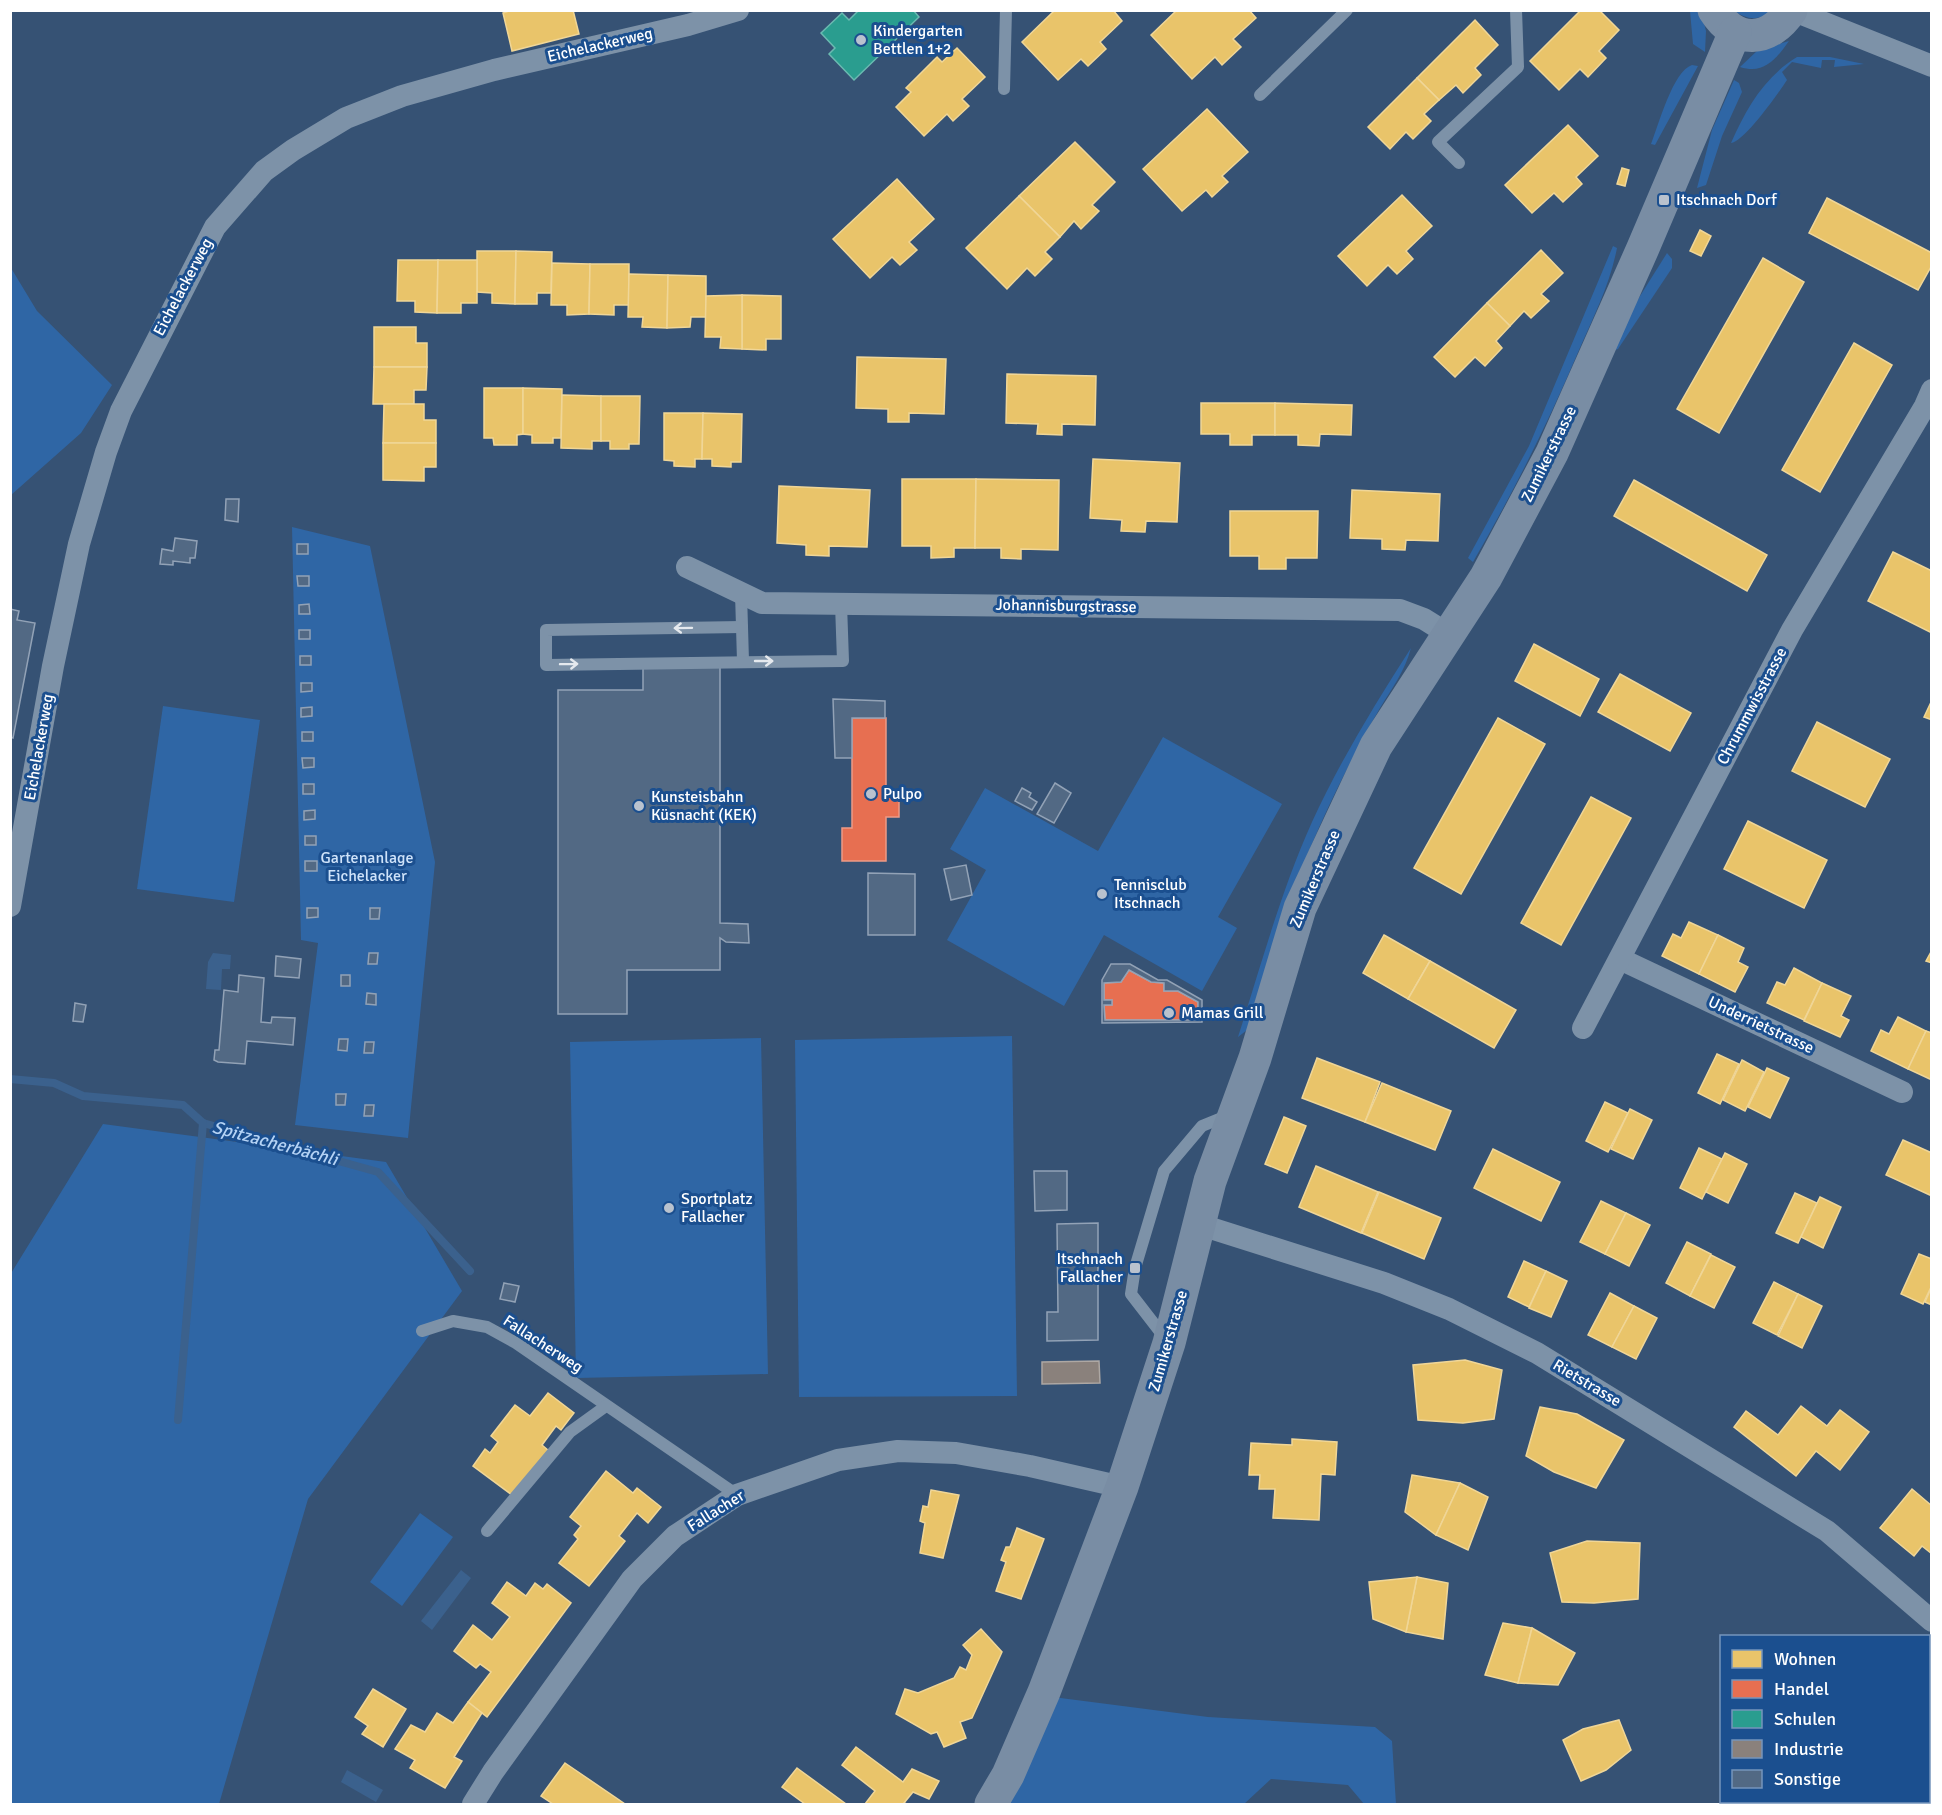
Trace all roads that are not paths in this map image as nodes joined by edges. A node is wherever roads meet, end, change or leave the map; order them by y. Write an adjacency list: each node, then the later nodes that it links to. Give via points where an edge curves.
1 (738, 10): 18 (street, Eichelackerweg, via 494,70 402,96 346,118 264,171 215,227 121,411 103,462 74,566)
2 (1006, 10): 8 (lane)
3 (1347, 10): 9 (lane)
4 (1516, 10): 10 (lane, via 1518,67 1438,142)
5 (1792, 10): 6 (main road, via 1782,24 1768,33 1751,36); 7 (street)
6 (1724, 21): 16 (main road, Zumikerstrasse, via 1656,220 1552,453 1486,577)
7 (1932, 66)
8 (1004, 89)
9 (1260, 95)
10 (1459, 163)
11 (1932, 390): 19 (street, Chrummwisstrasse, via 1792,630)
12 (687, 567): 13 (street, Johannisburgstrasse)
13 (741, 593): 14 (street, Johannisburgstrasse, via 762,603); 15 (lane)
14 (841, 604): 16 (street, Johannisburgstrasse, via 1400,610); 17 (lane, one-way to 14, via 843,661)
15 (742, 627): 17 (lane); 17 (lane, one-way to 17, via 546,630 546,664)
16 (1448, 634): 22 (main road, Zumikerstrasse, via 1376,746 1299,908 1255,1058)
17 (743, 661)
18 (10, 906)
19 (1620, 959): 20 (street, Chrummwisstrasse); 21 (street, Underrietstrasse)
20 (1583, 1028)
21 (1902, 1092)
22 (1232, 1114): 23 (main road, Zumikerstrasse, via 1210,1181); 25 (lane, via 1202,1126 1164,1171 1135,1268 1131,1294)
23 (1201, 1225): 25 (main road, Zumikerstrasse); 30 (street, Rietstrasse, via 1384,1283 1449,1309 1537,1353 1827,1531)
24 (422, 1331): 26 (lane, Fallacherweg, via 453,1320 487,1327)
25 (1168, 1343): 27 (main road, Zumikerstrasse)
26 (606, 1406): 28 (lane, Fallacherweg); 29 (lane, via 570,1432)
27 (1122, 1487): 28 (street, Fallacher, via 956,1453 898,1451 838,1461); 32 (main road, Zumikerstrasse, via 1048,1683)
28 (737, 1495): 31 (street, Fallacher, via 675,1536 632,1579)
29 (488, 1531)
30 (1932, 1621)
31 (473, 1804)
32 (991, 1804)

